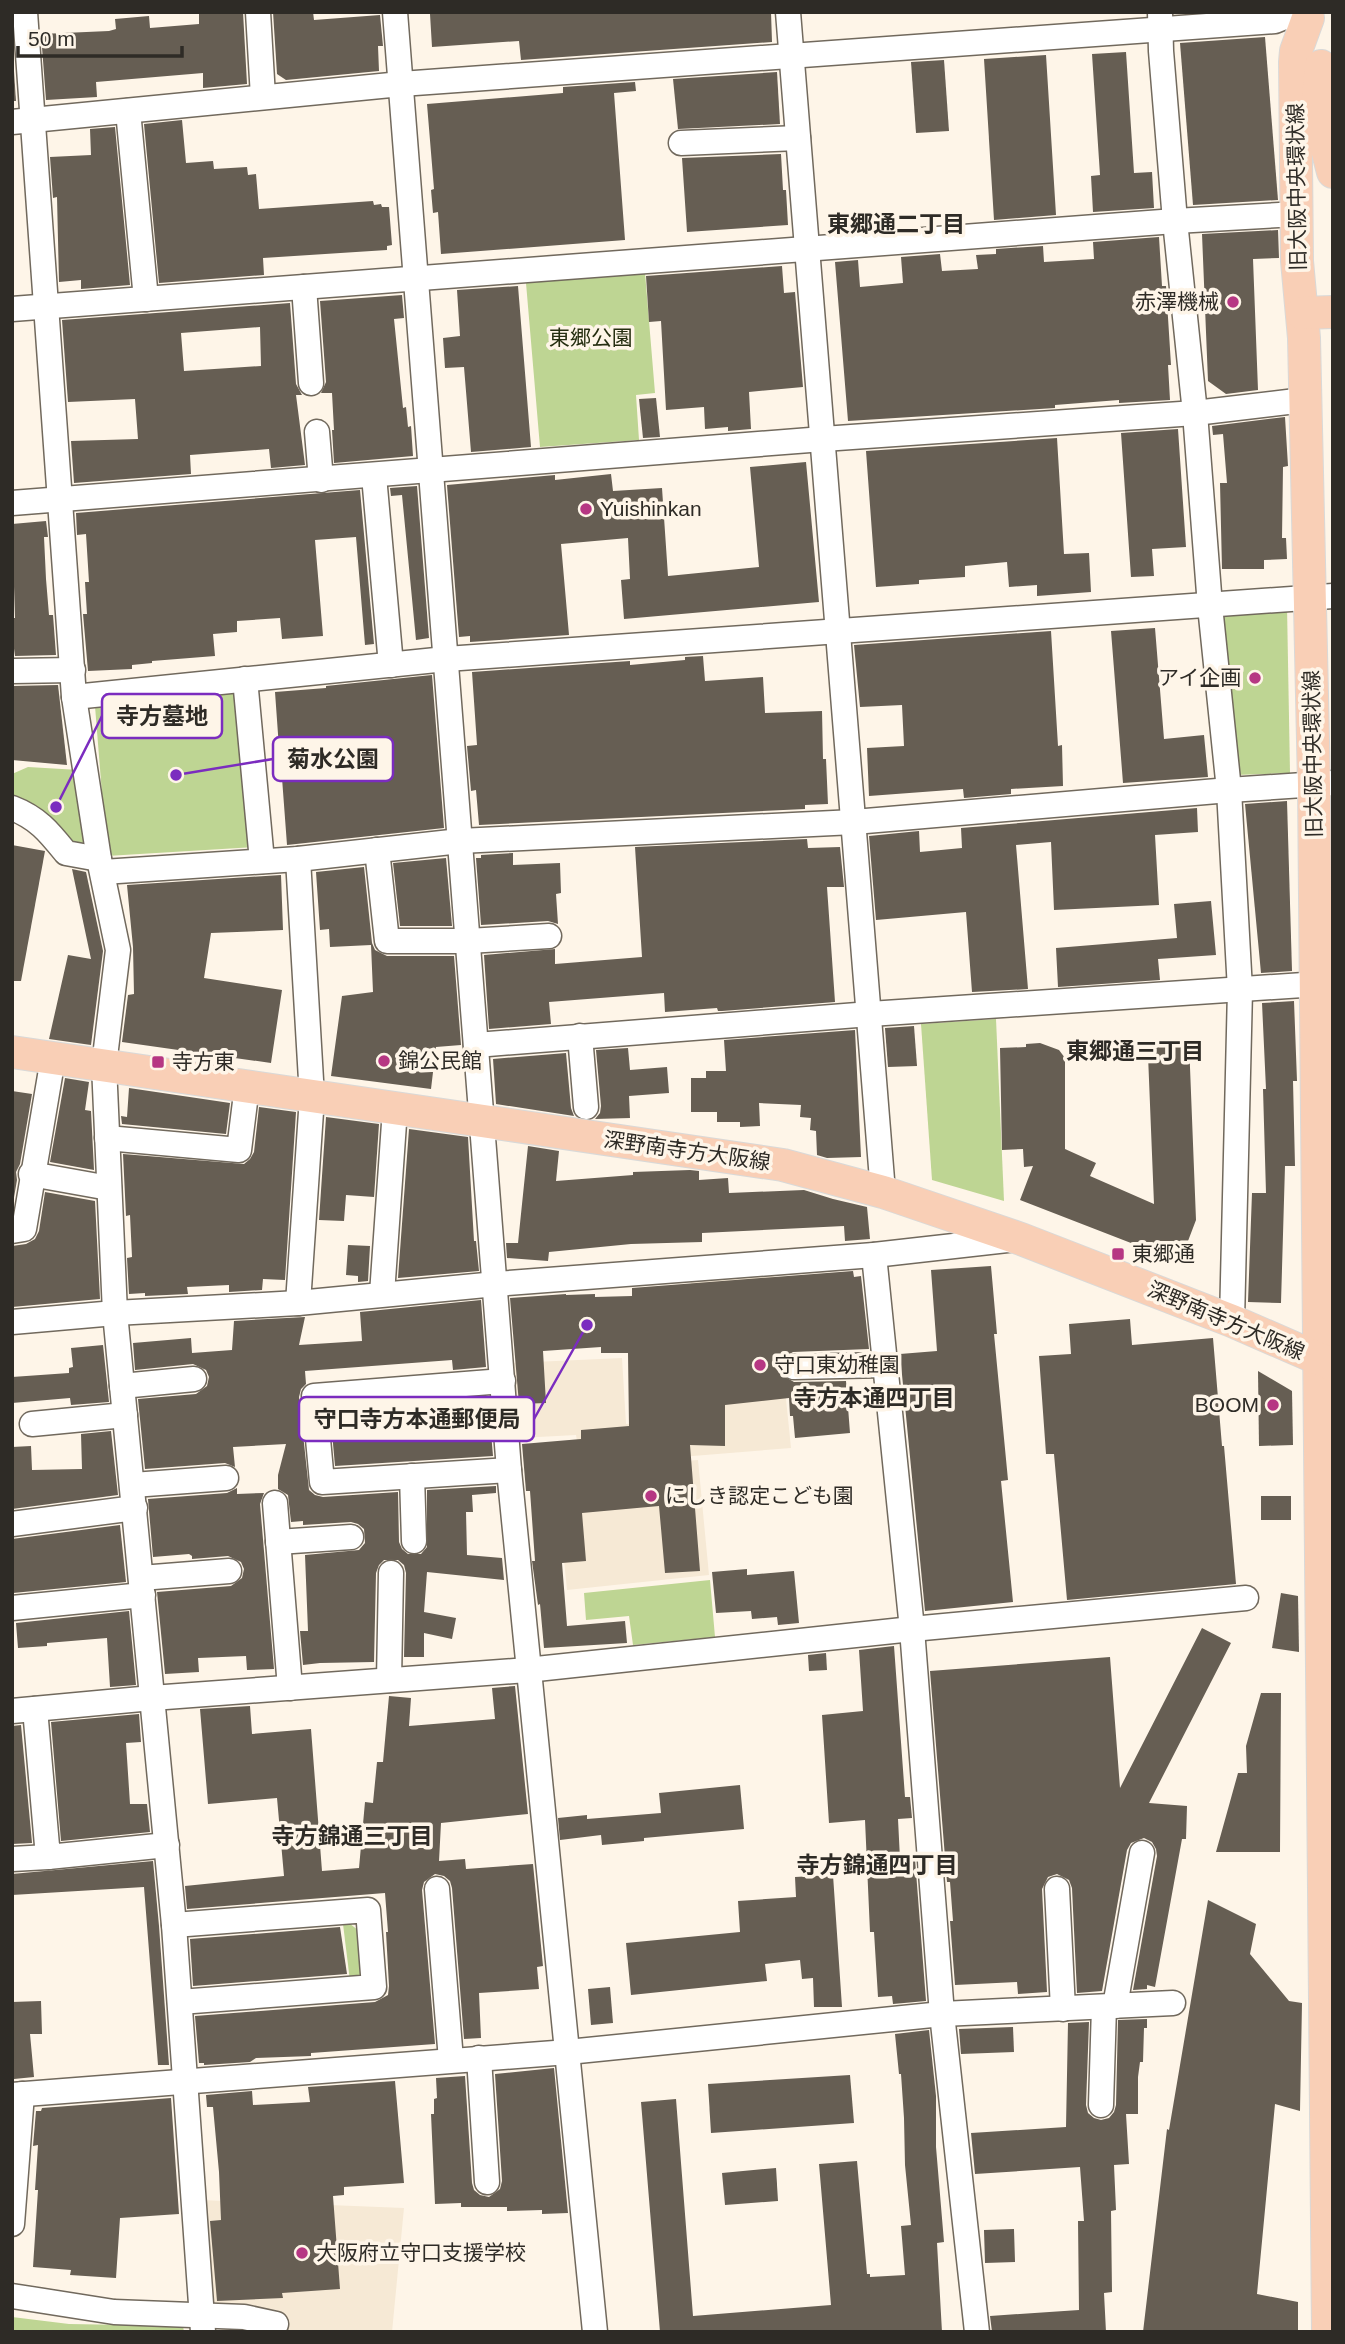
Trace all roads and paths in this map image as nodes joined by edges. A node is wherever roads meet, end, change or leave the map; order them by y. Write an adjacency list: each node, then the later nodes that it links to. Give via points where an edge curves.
1 (25, 12): 7 (street)
2 (258, 12): 11 (street)
3 (395, 12): 10 (street)
4 (788, 12): 8 (street)
5 (1304, 14): 6 (street, via 1275,21); 9 (main road); 18 (main road, 旧大阪中央環状線, via 1295,62)
6 (1160, 21): 8 (street); 19 (street)
7 (20, 54): 14 (street)
8 (791, 55): 10 (street); 15 (street)
9 (1321, 66): 12 (main road); 17 (main road, via 1317,110)
10 (401, 84): 11 (street); 21 (street)
11 (263, 97): 13 (street)
12 (1333, 103)
13 (128, 111): 14 (street); 23 (street)
14 (23, 121): 24 (street)
15 (798, 138): 16 (street); 20 (street)
16 (681, 143)
17 (1333, 172)
18 (1297, 214): 19 (street); 26 (main road, 旧大阪中央環状線, via 1297,261)
19 (1175, 221): 20 (street); 29 (street)
20 (807, 251): 21 (street); 31 (street)
21 (416, 278): 22 (street); 32 (street)
22 (304, 287): 23 (street); 27 (street)
23 (146, 299): 24 (street)
24 (47, 307): 25 (street); 35 (street)
25 (12, 309)
26 (1317, 313): 28 (main road, 旧大阪中央環状線)
27 (312, 383)
28 (1304, 400): 29 (street); 37 (main road, 旧大阪中央環状線)
29 (1195, 413): 31 (street); 38 (street)
30 (317, 432): 34 (street)
31 (823, 439): 32 (street); 39 (street)
32 (431, 471): 33 (street); 40 (street)
33 (374, 476): 34 (street); 41 (street)
34 (321, 480): 35 (street)
35 (61, 499): 36 (street); 42 (street)
36 (12, 503)
37 (1321, 597): 38 (street); 46 (main road, 旧大阪中央環状線)
38 (1210, 606): 39 (street); 47 (street)
39 (839, 632): 40 (street); 49 (street)
40 (446, 659): 41 (street); 50 (street)
41 (391, 664): 44 (street)
42 (72, 670): 43 (street); 45 (street)
43 (12, 671)
44 (246, 679): 45 (street); 53 (street)
45 (74, 697): 54 (street)
46 (1323, 784): 47 (street); 57 (main road, 旧大阪中央環状線)
47 (1229, 790): 49 (street); 58 (street)
48 (12, 808): 54 (street, via 30,815 66,853)
49 (855, 822): 50 (street); 59 (street)
50 (460, 841): 51 (street); 56 (street)
51 (377, 850): 52 (street); 56 (street, via 387,941)
52 (298, 859): 53 (street); 66 (street)
53 (262, 861): 54 (street)
54 (101, 865): 64 (street, via 118,950)
55 (549, 936): 56 (street)
56 (468, 941): 61 (street)
57 (1324, 984): 58 (street); 83 (main road, 旧大阪中央環状線)
58 (1240, 990): 59 (street); 81 (street)
59 (870, 1014): 60 (street); 73 (street)
60 (580, 1036): 61 (street); 67 (street)
61 (476, 1045): 69 (street)
62 (12, 1052): 63 (main road, 深野南寺方大阪線)
63 (53, 1058): 64 (main road, 深野南寺方大阪線); 71 (street)
64 (104, 1065): 65 (main road, 深野南寺方大阪線); 70 (street)
65 (247, 1086): 66 (main road, 深野南寺方大阪線); 70 (street, via 239,1150)
66 (312, 1097): 68 (main road, 深野南寺方大阪線); 79 (street)
67 (586, 1107)
68 (395, 1109): 69 (main road, 深野南寺方大阪線); 78 (street)
69 (482, 1122): 73 (main road, 深野南寺方大阪線, via 783,1165); 77 (street)
70 (107, 1138): 72 (street)
71 (32, 1174): 72 (street); 74 (street, via 24,1228)
72 (109, 1188): 80 (street)
73 (883, 1192): 75 (main road, 深野南寺方大阪線)
74 (12, 1231)
75 (1021, 1239): 76 (street); 81 (main road, 深野南寺方大阪線)
76 (874, 1255): 77 (street); 84 (street)
77 (496, 1284): 78 (street); 87 (street)
78 (382, 1294): 79 (street)
79 (298, 1303): 80 (street)
80 (115, 1313): 82 (street); 88 (street)
81 (1232, 1321): 83 (main road, 深野南寺方大阪線)
82 (12, 1322)
83 (1326, 1362): 136 (main road, 旧大阪中央環状線)
84 (886, 1365): 85 (street); 105 (street)
85 (794, 1367)
86 (194, 1379): 88 (street)
87 (503, 1381): 91 (street); 92 (street, via 314,1396 322,1482)
88 (122, 1386): 89 (street)
89 (125, 1415): 90 (street); 94 (street)
90 (32, 1424)
91 (509, 1469): 92 (street); 106 (street)
92 (412, 1476): 98 (street)
93 (226, 1478): 94 (street)
94 (134, 1497): 96 (street); 102 (street)
95 (275, 1503): 99 (street)
96 (12, 1524)
97 (351, 1537): 99 (street)
98 (414, 1541)
99 (278, 1542): 108 (street)
100 (229, 1571): 102 (street)
101 (391, 1573): 107 (street)
102 (142, 1587): 104 (street); 109 (street)
103 (1246, 1598): 105 (street)
104 (12, 1608)
105 (912, 1629): 106 (street); 122 (street)
106 (527, 1670): 107 (street); 123 (street)
107 (388, 1680): 108 (street)
108 (290, 1688): 109 (street)
109 (152, 1698): 110 (street); 111 (street)
110 (24, 1710): 113 (street)
111 (167, 1845): 113 (street); 117 (street)
112 (1142, 1853): 120 (street)
113 (48, 1857): 114 (street)
114 (12, 1859)
115 (437, 1889): 125 (street)
116 (1057, 1889): 121 (street)
117 (174, 1926): 118 (street); 118 (street, via 368,1910 374,1987)
118 (180, 2002): 126 (street)
119 (1173, 2003): 120 (street)
120 (1110, 2006): 121 (street); 128 (street)
121 (1063, 2009): 122 (street)
122 (943, 2014): 123 (street); 135 (street)
123 (568, 2052): 124 (street); 134 (street)
124 (479, 2058): 125 (street); 129 (street)
125 (452, 2060): 126 (street)
126 (184, 2082): 127 (street); 132 (street)
127 (17, 2095): 130 (street)
128 (1101, 2105)
129 (487, 2182)
130 (12, 2224)
131 (12, 2296): 132 (street)
132 (203, 2324): 133 (street, via 244,2317)
133 (285, 2328)
134 (595, 2332)
135 (977, 2332)
136 (1328, 2332)

